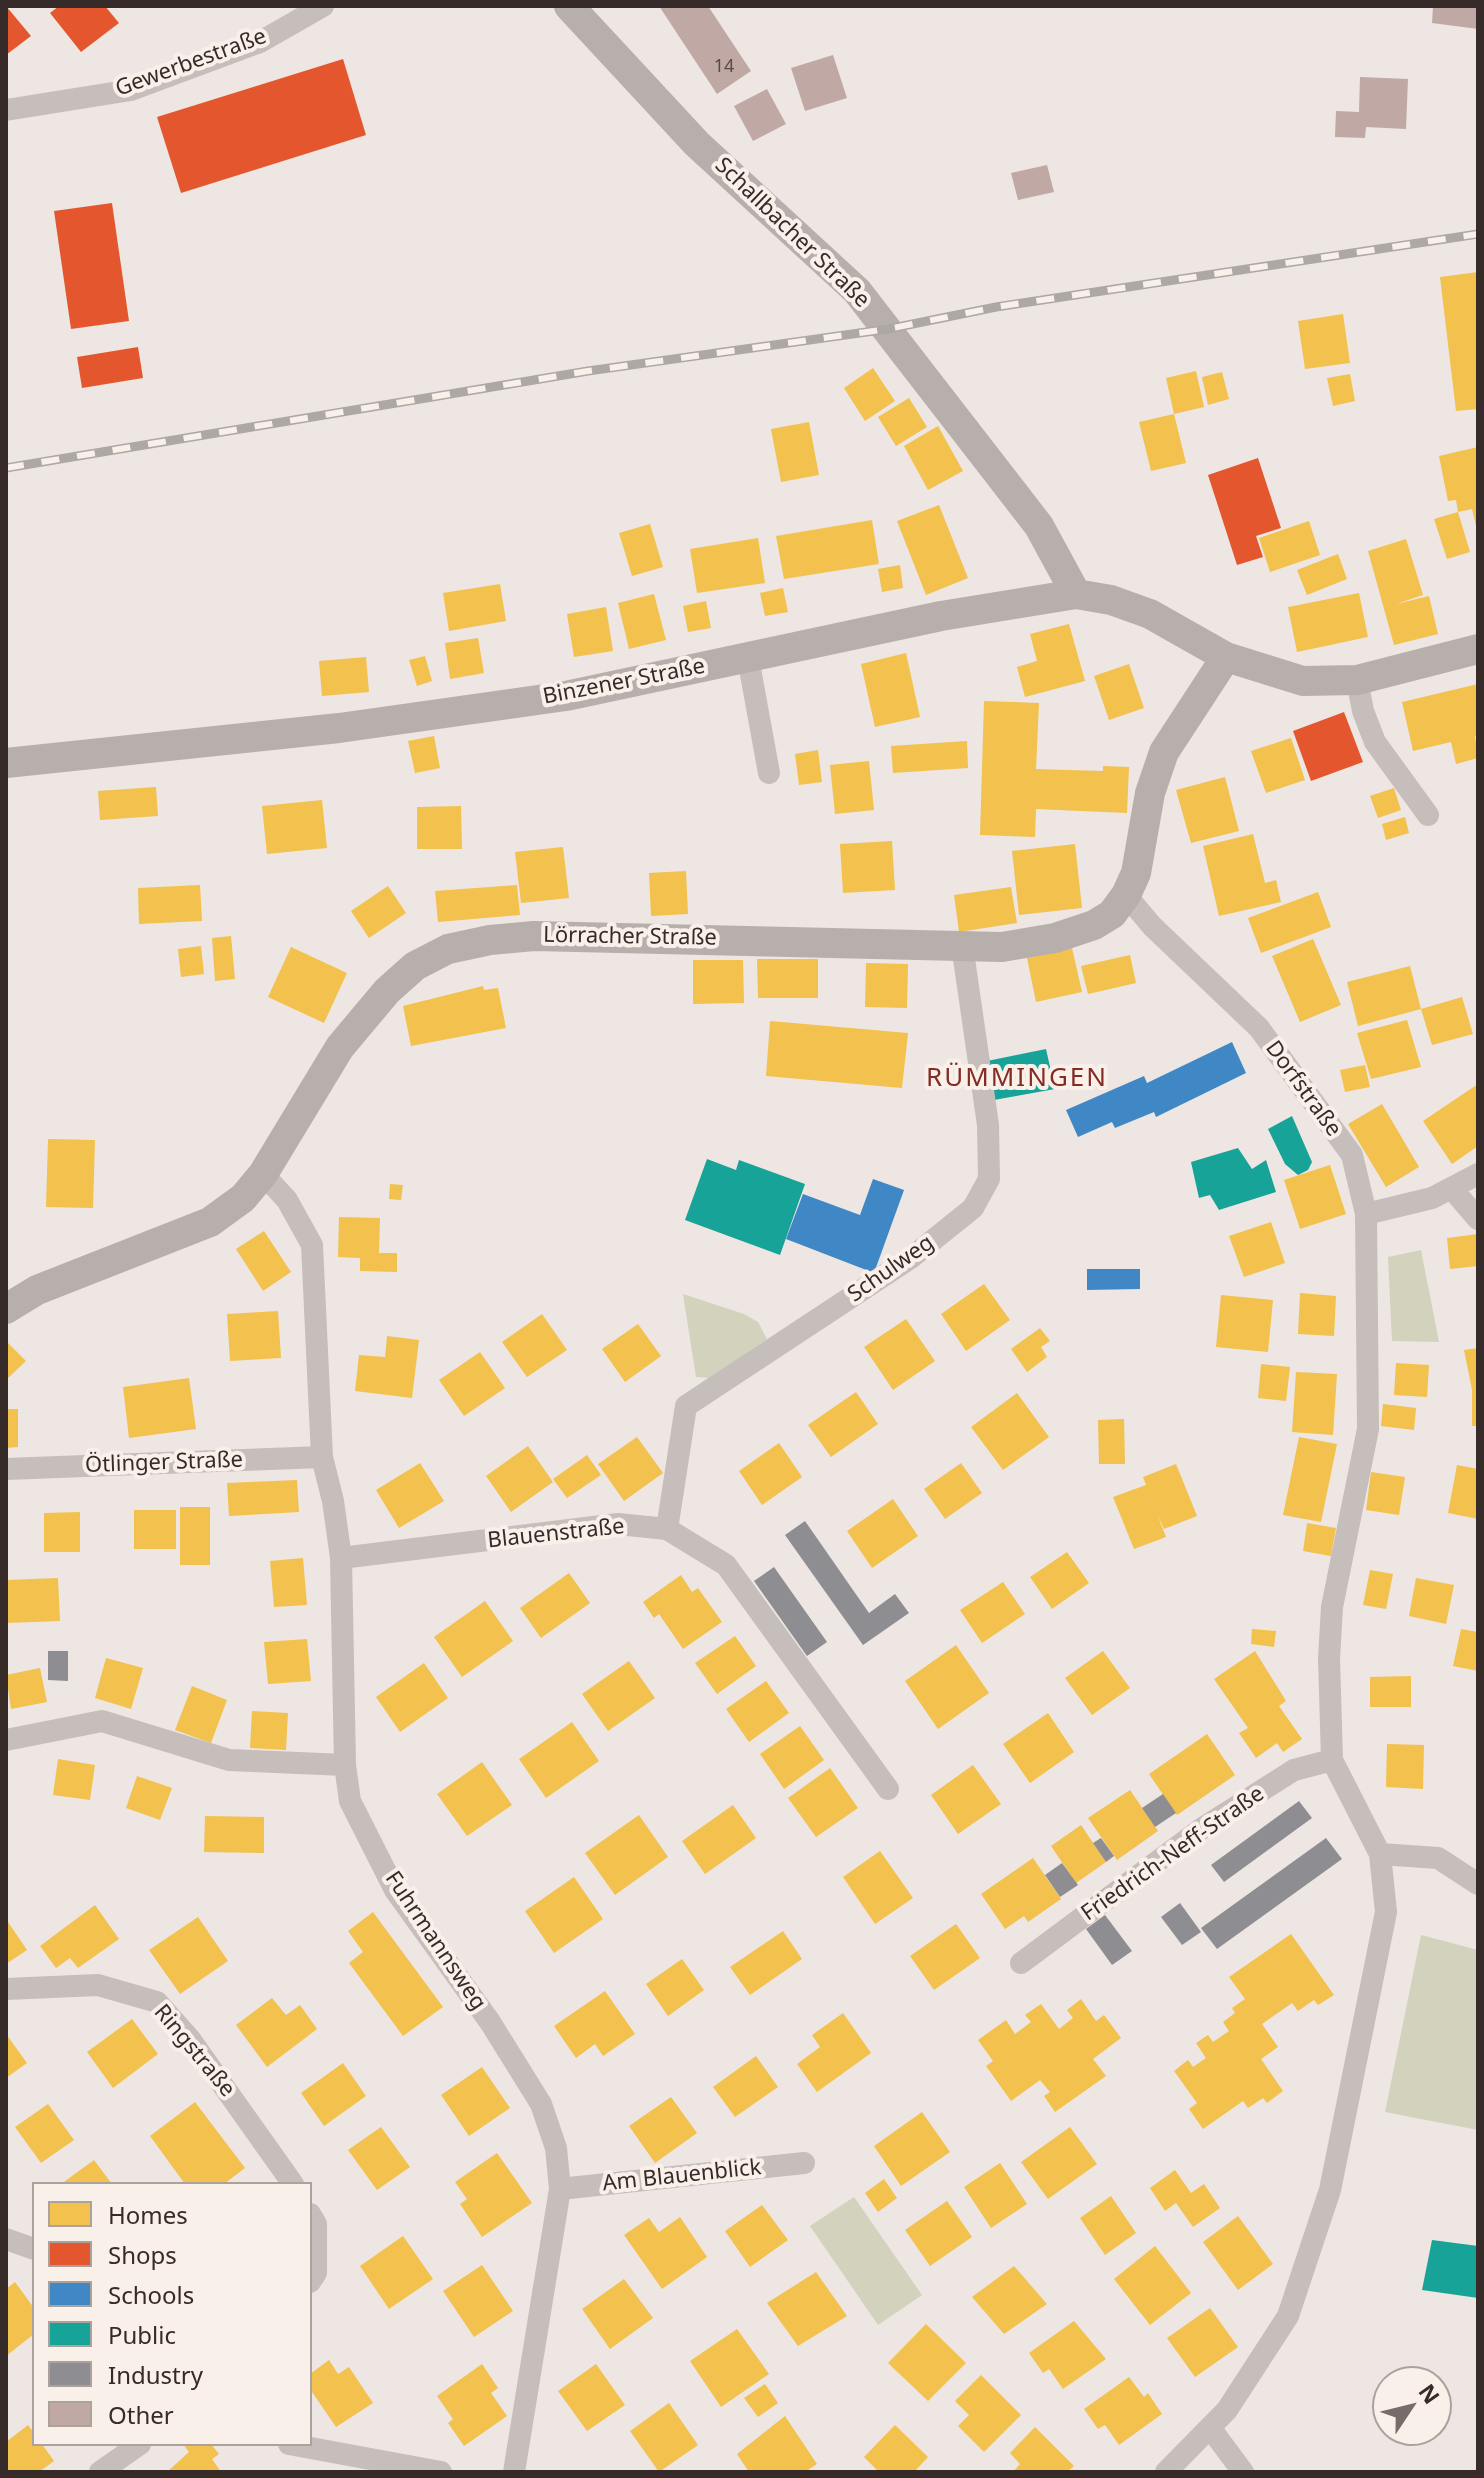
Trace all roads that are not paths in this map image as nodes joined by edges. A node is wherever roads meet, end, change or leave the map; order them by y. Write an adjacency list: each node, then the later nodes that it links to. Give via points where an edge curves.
1 (323, 6): 3 (street, Gewerbestraße, via 260,42 131,90)
2 (569, 6): 4 (street, Schallbacher Straße, via 697,144 857,291 1039,526)
3 (6, 110)
4 (1076, 594): 6 (street, Binzener Straße, via 1150,614); 7 (street, Binzener Straße, via 941,616)
5 (1478, 649): 8 (street, Binzener Straße)
6 (1226, 657): 8 (street, Binzener Straße, via 1290,679); 12 (street, Lörracher Straße, via 1164,752 1150,793 1136,873)
7 (748, 658): 9 (street, Binzener Straße, via 566,696 339,728); 10 (street)
8 (1357, 680): 11 (street, via 1375,742)
9 (6, 763)
10 (769, 773)
11 (1428, 815)
12 (1126, 895): 13 (street, Lörracher Straße, via 1112,914 1094,925 1055,938 1002,947); 17 (street, Dorfstraße, via 1259,1028 1352,1155)
13 (962, 945): 14 (street, Lörracher Straße, via 534,936 448,949 415,966 387,991 350,1036); 22 (street, Schulweg, via 988,1125 989,1179 973,1208 912,1257 686,1406)
14 (263, 1174): 19 (street, Lörracher Straße, via 243,1198 210,1222 37,1290); 20 (street, Fuhrmannsweg, via 287,1200 312,1245)
15 (1478, 1174): 16 (street)
16 (1453, 1190): 17 (street); 18 (street)
17 (1366, 1214): 25 (street, Dorfstraße, via 1368,1429 1332,1607)
18 (1478, 1219)
19 (6, 1309)
20 (322, 1457): 21 (street, Ötlinger Straße); 23 (street, Fuhrmannsweg)
21 (6, 1469)
22 (667, 1529): 23 (street, Blauenstraße, via 618,1524); 27 (street, Blauenstraße, via 726,1565)
23 (341, 1558): 26 (street, Fuhrmannsweg)
24 (6, 1740): 26 (street, via 102,1721 229,1760)
25 (1332, 1760): 28 (street); 30 (street, Friedrich-Neff-Straße, via 1294,1770 1201,1829)
26 (345, 1765): 34 (street, Fuhrmannsweg, via 350,1801 395,1890 490,2022 541,2104 556,2148)
27 (888, 1789)
28 (1380, 1854): 29 (street, via 1438,1858); 39 (street, via 1386,1912 1330,2190 1288,2316)
29 (1478, 1884)
30 (1021, 1963)
31 (6, 1989): 33 (street, Ringstraße, via 98,1985 157,2002 190,2039)
32 (804, 2163): 34 (street, Am Blauenblick)
33 (292, 2182)
34 (560, 2189): 45 (street, Fuhrmannsweg)
35 (312, 2217): 38 (street)
36 (6, 2239): 37 (street)
37 (32, 2248)
38 (312, 2279)
39 (1211, 2429): 46 (street); 47 (street)
40 (137, 2446): 43 (street)
41 (298, 2446): 42 (street)
42 (408, 2470): 44 (street)
43 (100, 2472)
44 (441, 2472)
45 (514, 2472)
46 (1166, 2472)
47 (1243, 2472)

